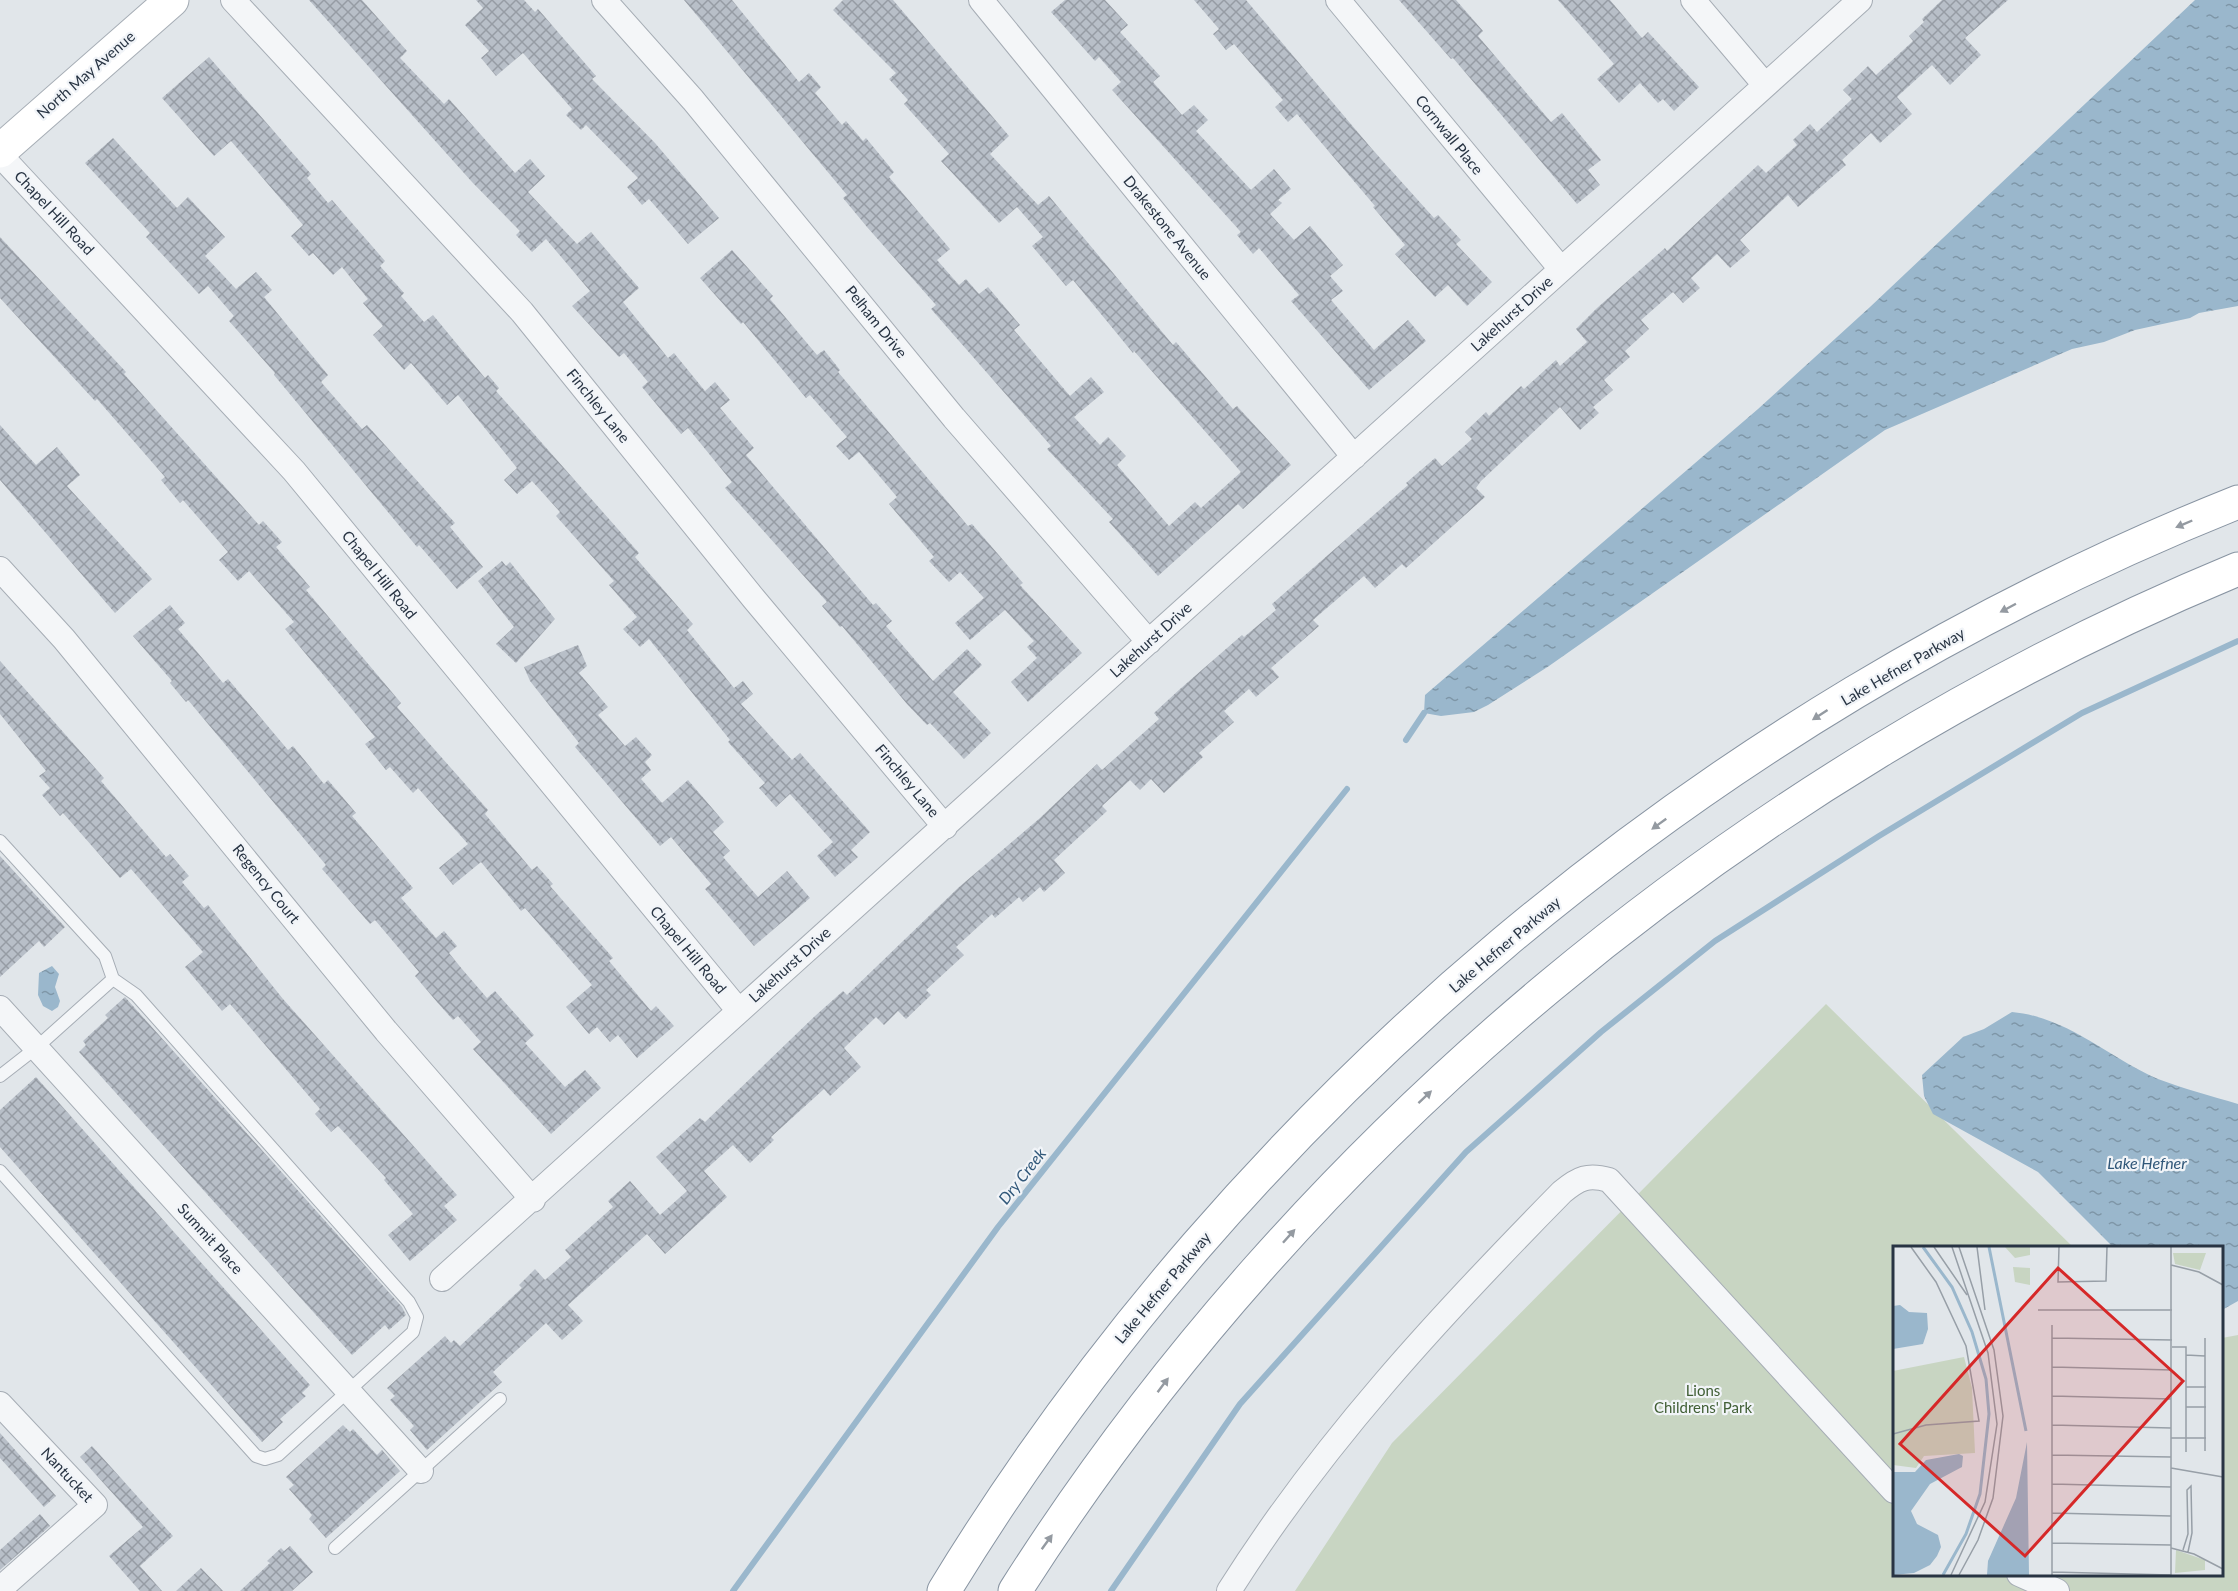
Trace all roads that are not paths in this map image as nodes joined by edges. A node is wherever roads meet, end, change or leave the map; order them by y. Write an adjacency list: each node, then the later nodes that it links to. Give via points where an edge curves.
1 (172, 0): 9 (main road, North May Avenue)
2 (233, 0): 16 (street, Finchley Lane, via 522,312)
3 (604, 0): 15 (street, Pelham Drive, via 693,100 954,418)
4 (981, 0): 11 (street, Drakestone Avenue)
5 (1338, 0): 10 (street, Cornwall Place)
6 (1693, 0): 8 (street)
7 (1860, 0): 8 (street, Lakehurst Drive)
8 (1765, 85): 10 (street, Lakehurst Drive)
9 (0, 153): 20 (street, Chapel Hill Road, via 294,471)
10 (1561, 269): 11 (street, Lakehurst Drive)
11 (1354, 457): 15 (street, Lakehurst Drive)
12 (2238, 502): 34 (main road, Lake Hefner Parkway, one-way to 34, via 2034,594 1844,699 1716,783 1506,942 1388,1046 1277,1158 1168,1279 1037,1449)
13 (0, 569): 24 (street, Regency Court, via 64,639 386,1031)
14 (2238, 569): 35 (main road, one-way to 14, via 1176,1367 1301,1222 1417,1105 1556,981 1691,876 1860,763 2028,668)
15 (1149, 642): 16 (street, Lakehurst Drive)
16 (945, 827): 20 (street, Lakehurst Drive)
17 (0, 841): 18 (lane, via 105,956)
18 (113, 979): 21 (lane); 26 (lane, via 136,994 409,1302 417,1317 413,1332)
19 (0, 1008): 21 (street, Summit Place)
20 (739, 1011): 24 (street, Lakehurst Drive)
21 (36, 1048): 22 (lane); 26 (street, Summit Place)
22 (0, 1076)
23 (0, 1171): 26 (lane, via 256,1456 265,1459 278,1455)
24 (533, 1200): 25 (street, Lakehurst Drive)
25 (442, 1279)
26 (348, 1390): 29 (street, Summit Place)
27 (500, 1399): 29 (lane)
28 (0, 1404): 33 (street, Nantucket, via 95,1505)
29 (421, 1470): 31 (lane)
30 (1893, 1490): 36 (street, via 1609,1180 1591,1175 1576,1180 1562,1192 1451,1305 1329,1449)
31 (335, 1548)
32 (2021, 1576): 37 (street)
33 (0, 1589)
34 (944, 1591)
35 (1015, 1591)
36 (1230, 1591)
37 (2057, 1591)

